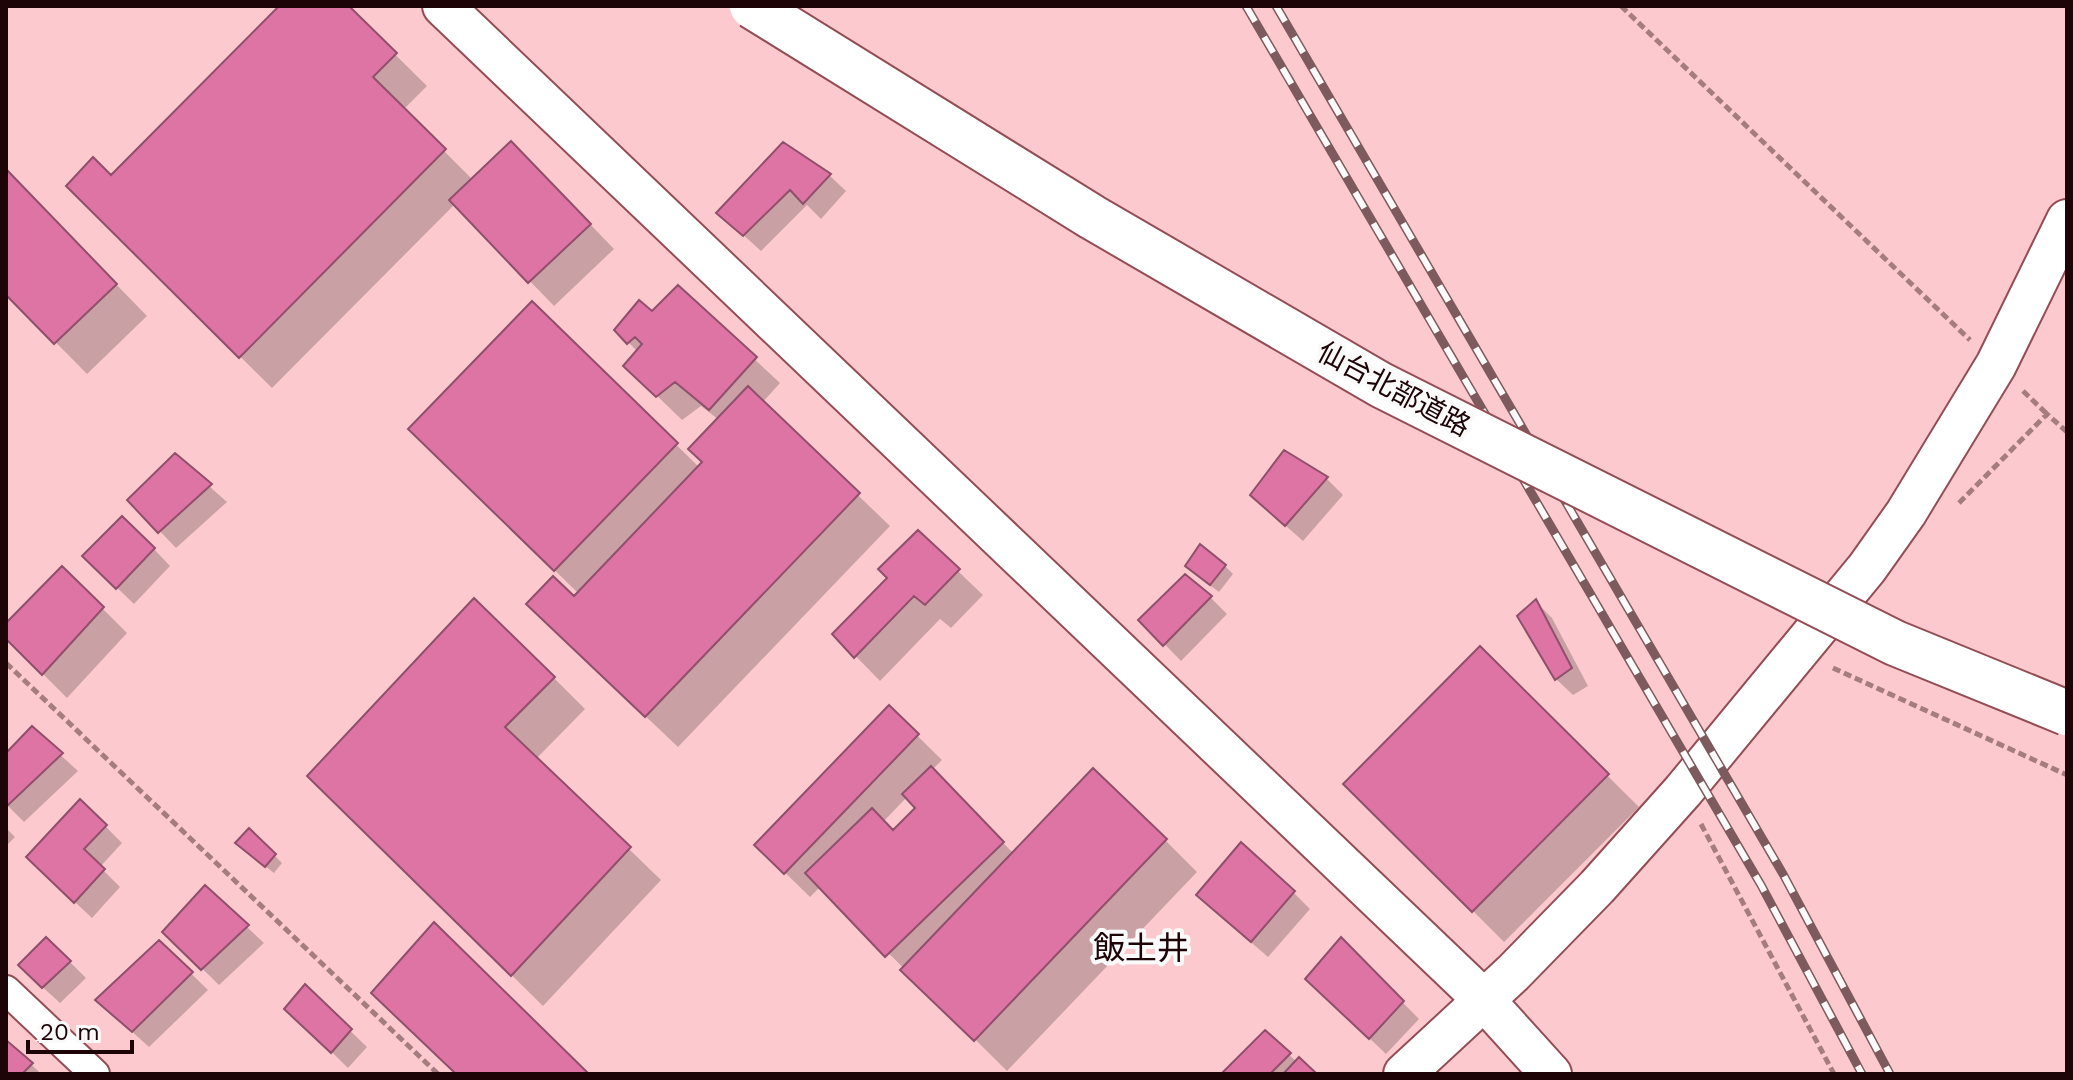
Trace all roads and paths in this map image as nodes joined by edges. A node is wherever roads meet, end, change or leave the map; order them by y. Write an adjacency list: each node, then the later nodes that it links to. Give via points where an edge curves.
1 (443, 6): 14 (street)
2 (752, 6): 10 (highway, 仙台北部道路, bridge, via 1092,217 1381,385 1895,643)
3 (1621, 6): 5 (path)
4 (2067, 220): 5 (street)
5 (1996, 365): 7 (street)
6 (2067, 432): 7 (path, via 2047,414 1941,522)
7 (1906, 513): 8 (street)
8 (1800, 652): 11 (path); 12 (street)
9 (6, 663): 16 (path)
10 (2067, 713)
11 (2067, 775)
12 (1683, 791): 14 (street); 19 (path)
13 (6, 990): 15 (street)
14 (1484, 1000): 17 (street); 18 (street)
15 (95, 1074)
16 (438, 1074)
17 (1404, 1074)
18 (1551, 1074)
19 (1834, 1074)

